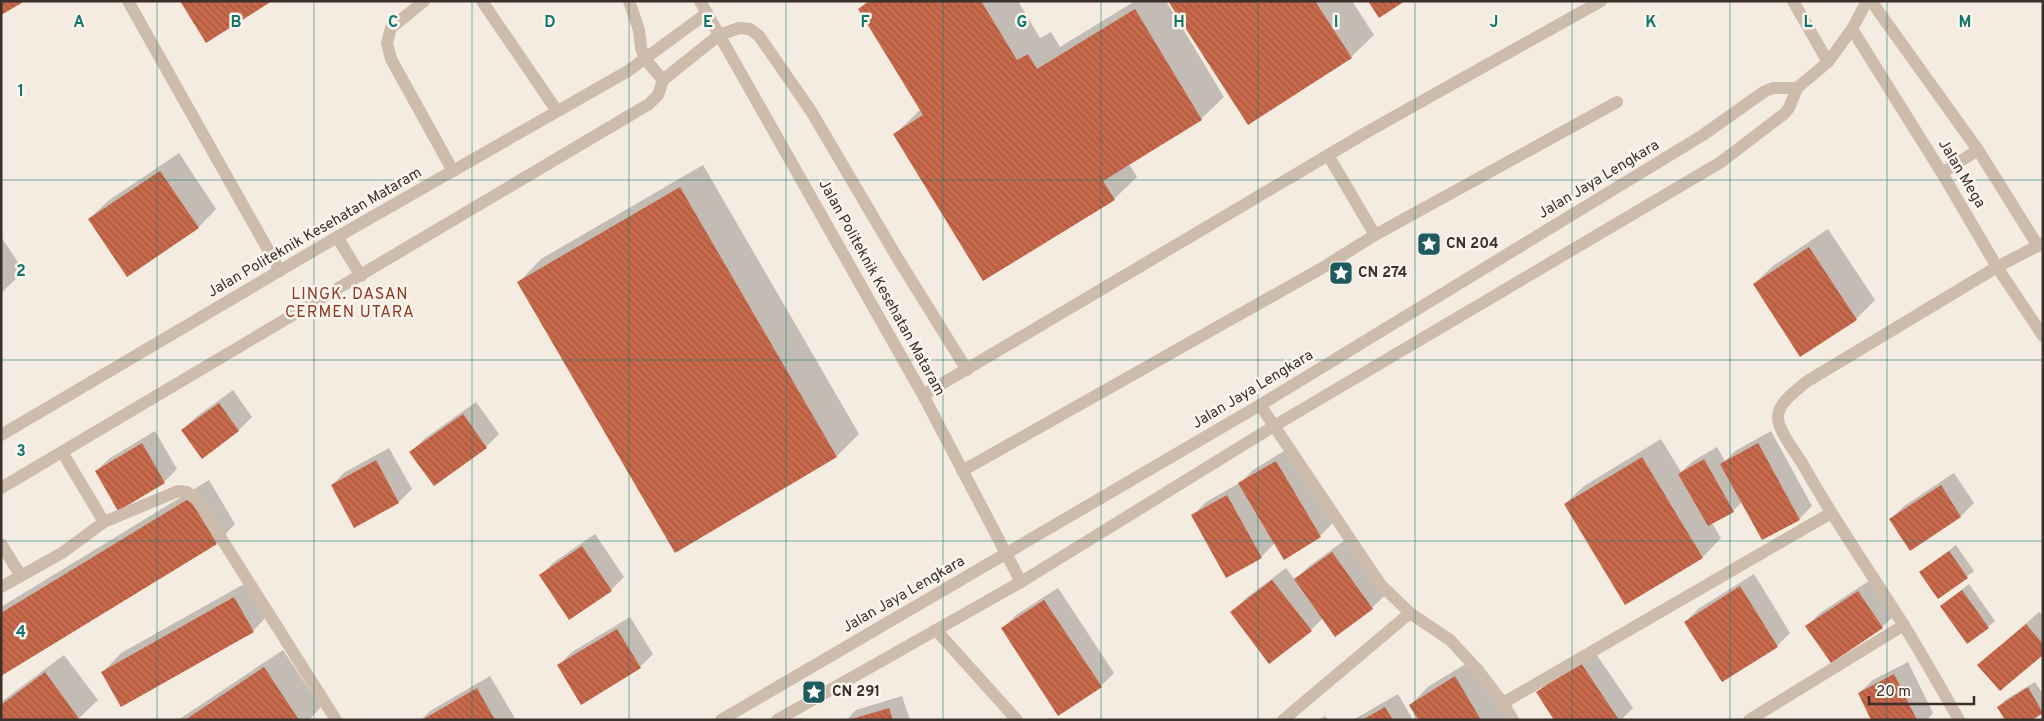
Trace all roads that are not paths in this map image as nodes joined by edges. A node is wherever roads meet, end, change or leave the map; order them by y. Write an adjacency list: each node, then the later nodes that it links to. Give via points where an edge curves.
1 (128, 1): 27 (street)
2 (424, 1): 21 (street, via 392,28 387,43 391,59)
3 (482, 1): 18 (street)
4 (629, 1): 13 (street)
5 (700, 1): 10 (street, Jalan Politeknik Kesehatan Mataram)
6 (1601, 1): 20 (street)
7 (1793, 1): 14 (street)
8 (1867, 1): 11 (street)
9 (1871, 1): 19 (street)
10 (707, 13): 12 (street, Jalan Politeknik Kesehatan Mataram); 13 (street, Jalan Politeknik Kesehatan Mataram)
11 (1852, 29): 14 (street); 22 (street, Jalan Mega)
12 (719, 35): 15 (street); 30 (street, via 739,28 750,29 759,36 811,111); 31 (street, Jalan Politeknik Kesehatan Mataram)
13 (645, 59): 15 (street); 18 (street, Jalan Politeknik Kesehatan Mataram)
14 (1828, 62): 16 (street)
15 (663, 80): 28 (street, via 658,95 649,104)
16 (1797, 88): 32 (street, Jalan Jaya Lengkara, via 1765,91 1703,135); 33 (street, via 1784,114 1721,162)
17 (1617, 102): 23 (street)
18 (557, 111): 21 (street, Jalan Politeknik Kesehatan Mataram)
19 (1978, 150): 22 (street); 25 (street)
20 (1328, 155): 23 (street); 30 (street)
21 (452, 172): 24 (street, Jalan Politeknik Kesehatan Mataram)
22 (1942, 173): 26 (street, Jalan Mega)
23 (1375, 235): 36 (street)
24 (337, 237): 27 (street, Jalan Politeknik Kesehatan Mataram); 28 (street)
25 (2040, 244): 26 (street)
26 (1997, 267): 29 (street, Jalan Mega); 38 (street, via 1806,382 1783,404 1778,424)
27 (280, 271): 34 (street, Jalan Politeknik Kesehatan Mataram)
28 (361, 276): 35 (street)
29 (2043, 336)
30 (966, 370): 31 (street)
31 (923, 395): 36 (street, Jalan Politeknik Kesehatan Mataram)
32 (1260, 405): 33 (street); 41 (street, Jalan Jaya Lengkara)
33 (1274, 426): 43 (street); 45 (street, via 1369,569)
34 (1, 435)
35 (62, 452): 37 (street); 39 (street)
36 (962, 471): 41 (street, Jalan Politeknik Kesehatan Mataram)
37 (1, 488)
38 (1831, 513): 46 (street); 48 (street)
39 (104, 522): 42 (street, via 62,553); 49 (street, via 178,492 187,492 197,500)
40 (1, 544): 42 (street)
41 (1006, 555): 43 (street, Jalan Politeknik Kesehatan Mataram); 50 (street, Jalan Jaya Lengkara)
42 (21, 576): 44 (street)
43 (1020, 582): 47 (street)
44 (1, 587)
45 (1410, 613): 48 (street, via 1450,640); 53 (street)
46 (1904, 625): 55 (street); 56 (street)
47 (936, 630): 51 (street); 52 (street)
48 (1503, 704): 54 (street)
49 (336, 720)
50 (721, 720)
51 (777, 720)
52 (1018, 720)
53 (1283, 720)
54 (1513, 720)
55 (1749, 720)
56 (1959, 720)

